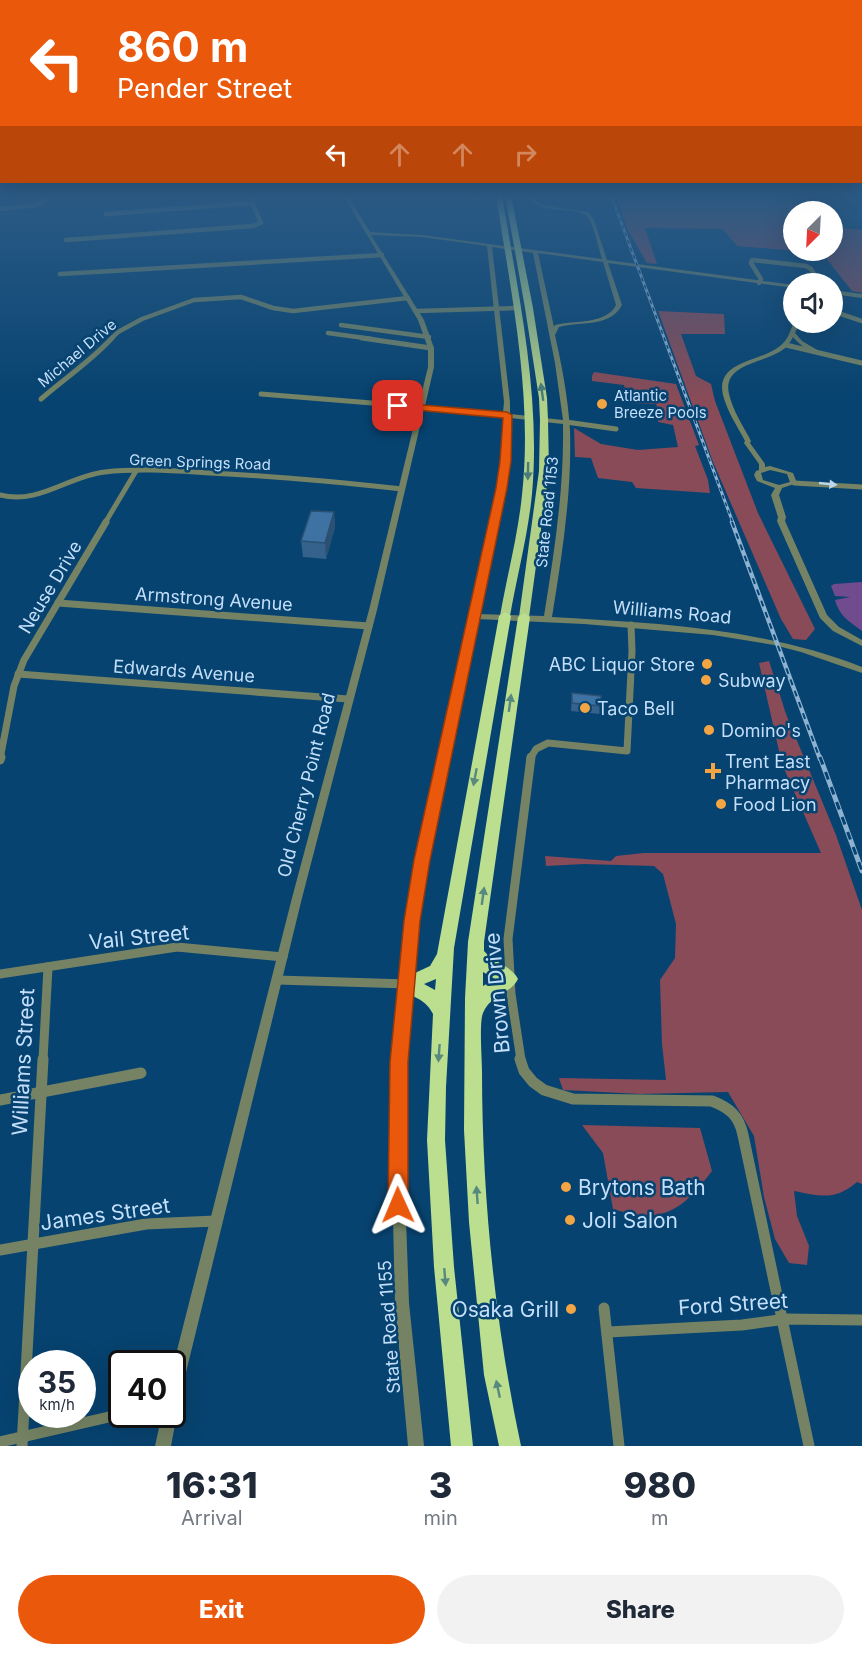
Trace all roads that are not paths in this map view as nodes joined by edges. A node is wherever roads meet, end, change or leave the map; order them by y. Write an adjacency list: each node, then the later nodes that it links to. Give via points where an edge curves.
1 (255, 262): 12 (street)
2 (387, 262): 17 (street, Old Cherry Point Road)
3 (491, 262): 19 (street, State Road 1155)
4 (508, 262): 18 (highway)
5 (521, 262): 37 (highway, one-way to 5)
6 (537, 262): 26 (street, State Road 1153)
7 (605, 262): 26 (street, via 618,311 602,319 563,323 553,330)
8 (615, 262): 13 (street)
9 (750, 262): 13 (street, via 761,279)
10 (774, 262): 11 (street, via 806,266)
11 (814, 273)
12 (60, 274)
13 (759, 283): 14 (street)
14 (783, 288)
15 (843, 293): 16 (street)
16 (862, 296)
17 (408, 298): 20 (street, Old Cherry Point Road); 33 (street, Michael Drive, via 288,311 241,297 194,300 117,332 95,356)
18 (515, 308): 19 (street); 36 (highway, via 525,362)
19 (497, 309): 20 (street); 35 (street, State Road 1155)
20 (416, 311): 27 (street, Old Cherry Point Road)
21 (843, 315): 22 (street)
22 (862, 321)
23 (340, 325): 27 (street)
24 (328, 333): 29 (street)
25 (792, 333): 28 (street); 30 (street)
26 (552, 336): 38 (street, State Road 1153)
27 (429, 338): 29 (street, Old Cherry Point Road)
28 (786, 345): 30 (street); 40 (street, via 772,355 735,369 725,382 725,392)
29 (431, 348): 34 (street, Old Cherry Point Road, via 431,367)
30 (817, 352): 31 (street)
31 (862, 363)
32 (261, 394): 34 (street)
33 (41, 399)
34 (421, 408): 35 (street); 48 (street, Old Cherry Point Road)
35 (507, 415): 36 (street); 52 (street, State Road 1155, via 506,461)
36 (529, 418): 53 (highway, one-way to 53, via 527,495)
37 (544, 420): 38 (street); 54 (highway, via 544,471)
38 (566, 422): 39 (street); 55 (street, State Road 1153, via 565,503)
39 (616, 429)
40 (748, 441): 41 (street); 42 (street)
41 (776, 468): 42 (street); 44 (street, via 790,473)
42 (762, 470): 45 (street, via 757,475)
43 (136, 471): 48 (street, Green Springs Road, via 289,477); 49 (street, Green Springs Road, via 103,472 25,498); 51 (street, Neuse Drive)
44 (794, 483): 46 (street, one-way to 46); 47 (street)
45 (764, 484): 47 (street); 50 (street)
46 (862, 487)
47 (779, 488): 50 (street, via 775,495)
48 (402, 489): 57 (street, Old Cherry Point Road)
49 (0, 495)
50 (781, 521): 58 (street, via 823,616 836,629)
51 (58, 603): 57 (street, Armstrong Avenue); 60 (street, Neuse Drive)
52 (475, 616): 53 (street, Williams Road); 70 (street, State Road 1155, via 422,860 412,921)
53 (505, 616): 54 (street, Williams Road); 63 (highway, one-way to 63)
54 (524, 617): 55 (street, Williams Road); 64 (highway, one-way to 54)
55 (548, 619): 56 (street, Williams Road)
56 (631, 625): 59 (street, Williams Road, via 744,636 800,648); 69 (street, Brown Drive, via 627,751 548,743 536,749 530,759 508,929)
57 (369, 626): 61 (street, Old Cherry Point Road)
58 (862, 643)
59 (862, 670)
60 (18, 674): 61 (street, Edwards Avenue); 62 (street, Neuse Drive)
61 (348, 699): 65 (street, Old Cherry Point Road)
62 (0, 760)
63 (446, 948): 70 (highway, via 436,971); 72 (highway)
64 (475, 953): 69 (highway); 71 (highway)
65 (283, 957): 66 (street, Vail Street, via 177,947); 68 (street, Old Cherry Point Road)
66 (48, 967): 67 (street, Vail Street); 74 (street, Williams Street)
67 (0, 974)
68 (277, 980): 70 (street); 76 (street, Old Cherry Point Road)
69 (510, 980): 71 (highway, via 484,996); 80 (street, Brown Drive, via 524,1071 544,1090 573,1099 712,1101 736,1115 744,1132)
70 (408, 984): 72 (highway, via 434,998); 89 (street, State Road 1155, via 399,1062 398,1205 402,1304)
71 (474, 1012): 91 (highway, one-way to 71, via 495,1375 479,1222 473,1130)
72 (442, 1014): 90 (highway, one-way to 90, via 436,1140)
73 (141, 1073): 74 (street)
74 (42, 1092): 75 (street); 77 (street, Williams Street)
75 (0, 1100)
76 (216, 1221): 77 (street, James Street, via 146,1224); 83 (street, Old Cherry Point Road)
77 (32, 1244): 78 (street, James Street); 86 (street, Williams Street)
78 (0, 1250)
79 (604, 1308): 82 (street)
80 (783, 1319): 81 (street, Ford Street); 82 (street, Ford Street); 93 (street, Brown Drive)
81 (862, 1320)
82 (608, 1332): 92 (street)
83 (184, 1350)
84 (108, 1418): 86 (street)
85 (167, 1428): 88 (street)
86 (22, 1441): 87 (street)
87 (0, 1442)
88 (163, 1446)
89 (416, 1446)
90 (462, 1446)
91 (510, 1446)
92 (619, 1446)
93 (809, 1446)

